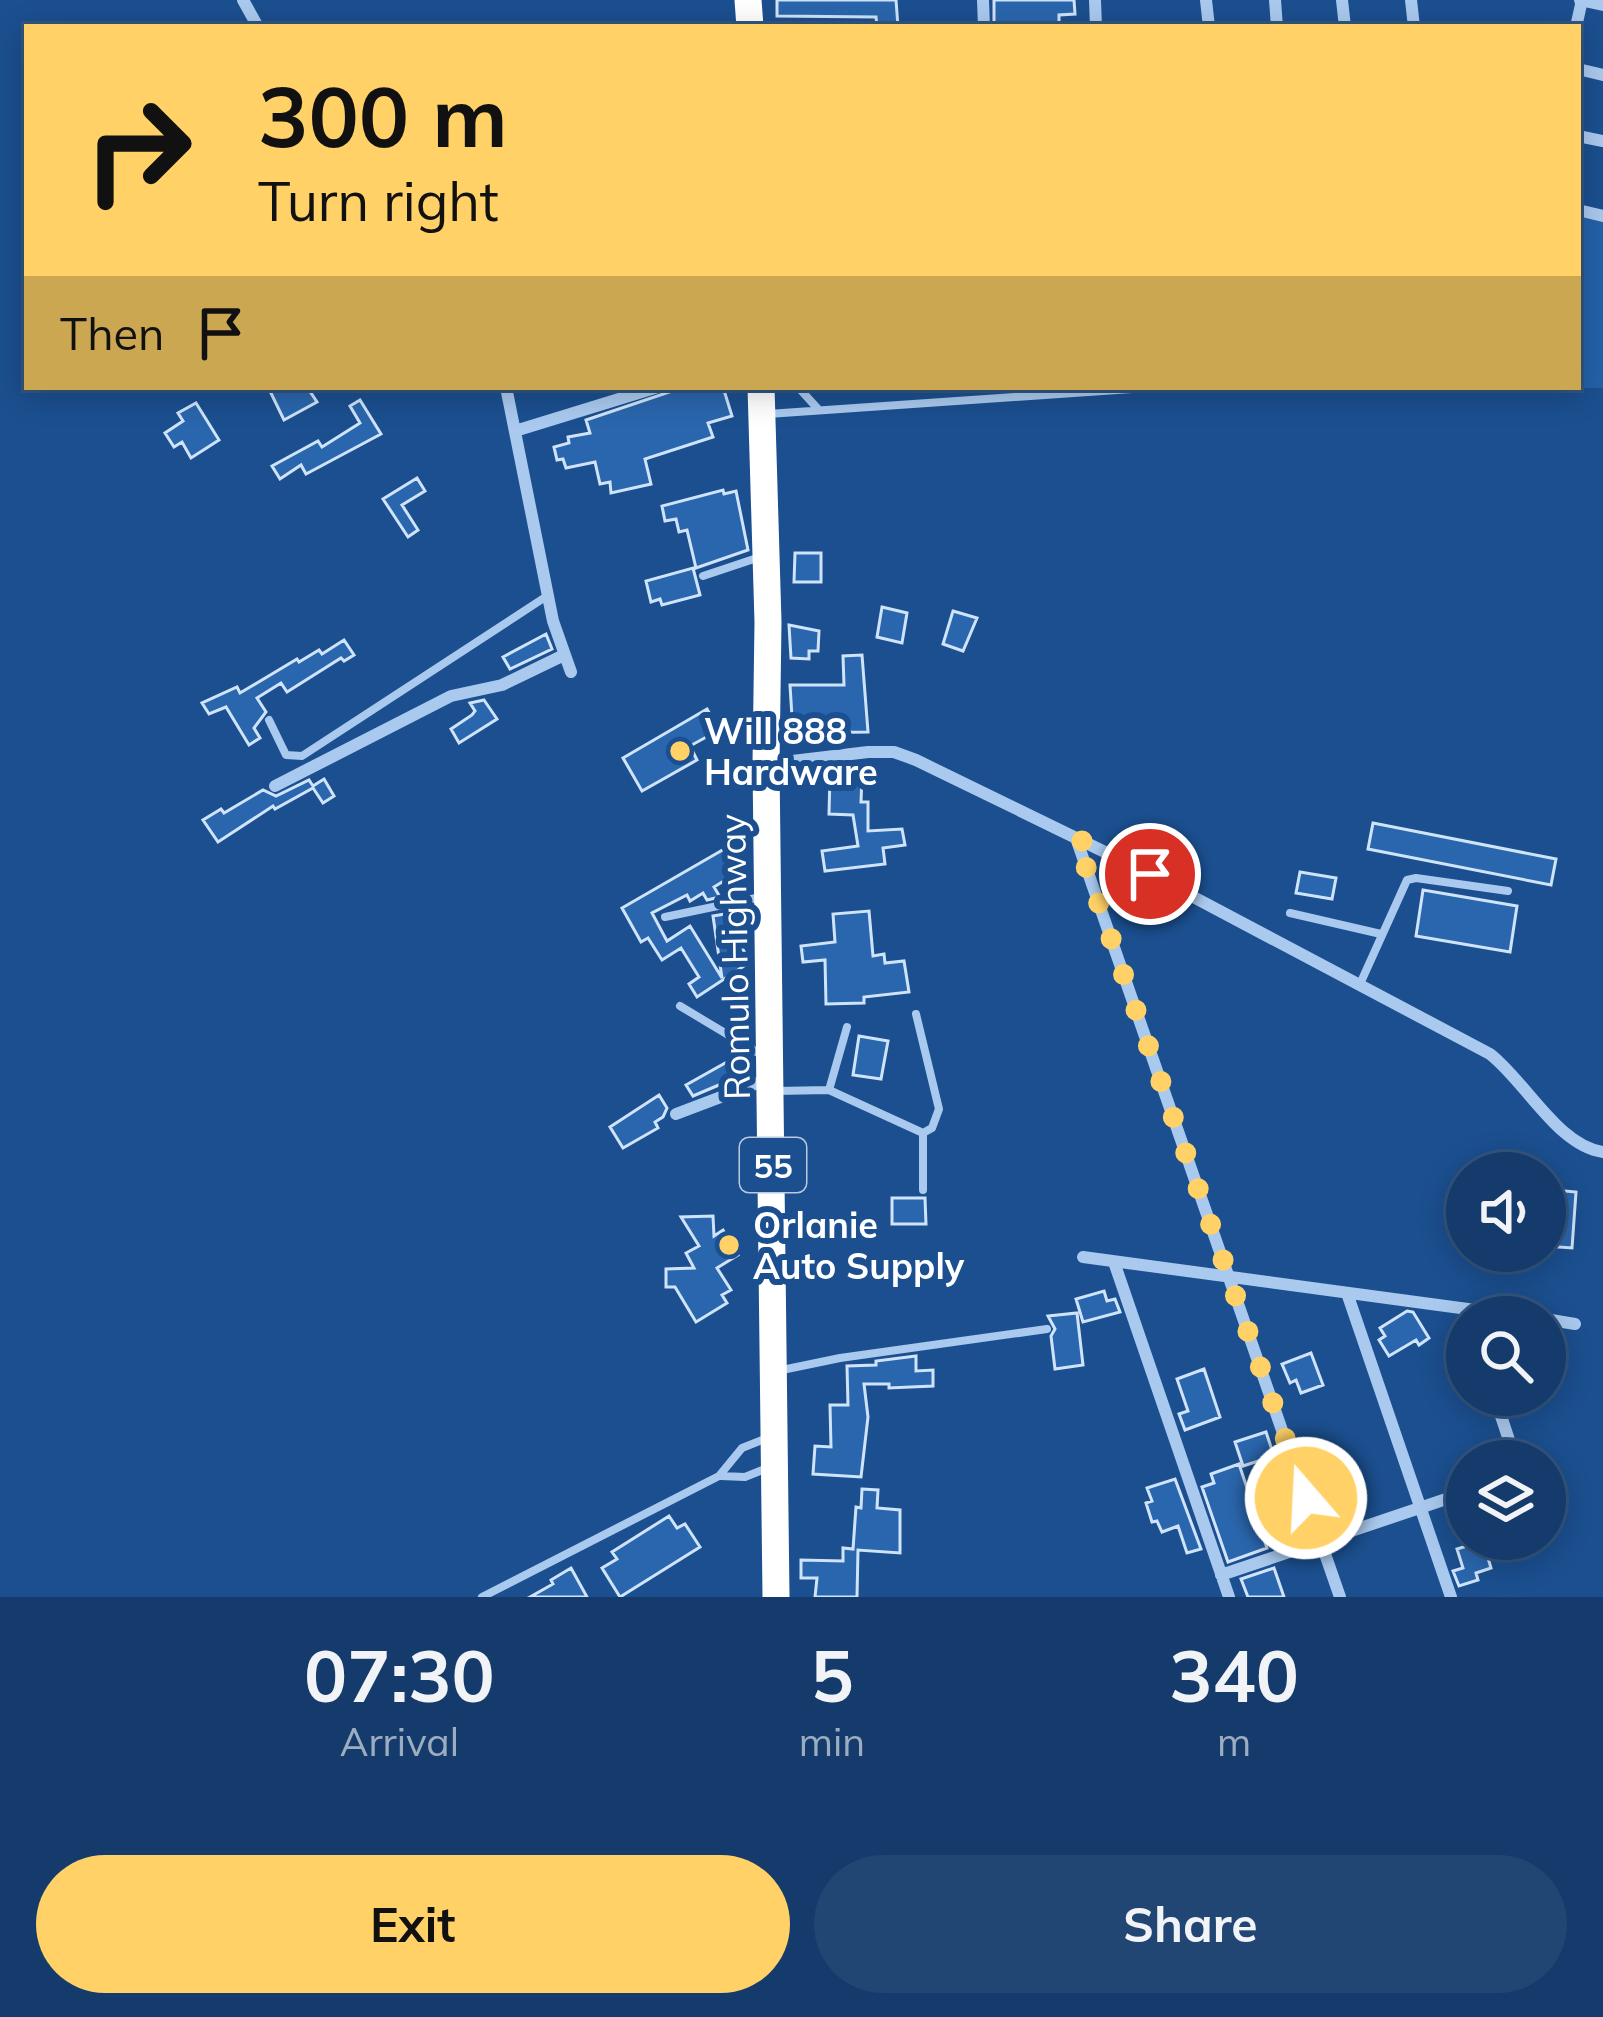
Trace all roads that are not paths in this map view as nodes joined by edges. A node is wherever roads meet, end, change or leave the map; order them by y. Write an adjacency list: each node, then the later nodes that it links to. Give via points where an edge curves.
1 (1582, 0): 2 (street)
2 (1603, 5)
3 (507, 390): 9 (street)
4 (648, 390): 9 (street)
5 (801, 390): 8 (lane)
6 (1116, 390): 8 (lane)
7 (762, 401): 8 (lane); 10 (highway, Romulo Highway / 55)
8 (819, 410)
9 (514, 431): 12 (street)
10 (767, 554): 11 (lane); 16 (highway, Romulo Highway / 55)
11 (703, 576)
12 (548, 595): 13 (street); 15 (lane, via 302,756 286,755)
13 (565, 655): 14 (street); 17 (street, via 502,685 451,695)
14 (571, 672)
15 (268, 721)
16 (766, 765): 18 (street, via 894,752); 20 (highway, Romulo Highway / 55)
17 (275, 786)
18 (1076, 838): 24 (street); 36 (street)
19 (1508, 891): 23 (lane, via 1407,880)
20 (769, 895): 22 (lane); 28 (highway, Romulo Highway / 55)
21 (1290, 913): 23 (lane)
22 (665, 917)
23 (1381, 934): 24 (lane)
24 (1359, 986): 32 (street, via 1490,1054 1570,1141)
25 (680, 1006): 28 (lane)
26 (916, 1014): 31 (lane, via 939,1109)
27 (847, 1027): 29 (lane)
28 (772, 1077): 29 (lane); 30 (street); 42 (highway, Romulo Highway / 55)
29 (829, 1090): 31 (lane)
30 (676, 1114)
31 (923, 1133): 33 (lane)
32 (1603, 1152)
33 (922, 1190)
34 (1083, 1257): 35 (street)
35 (1114, 1262): 36 (street); 49 (street)
36 (1232, 1280): 37 (street); 48 (street)
37 (1348, 1293): 38 (street); 47 (street)
38 (1446, 1309)
39 (1566, 1322): 40 (street)
40 (1575, 1324)
41 (1047, 1328): 42 (lane)
42 (774, 1371): 43 (highway, Romulo Highway / 55)
43 (775, 1435): 44 (highway, Romulo Highway / 55); 45 (lane, via 742,1448)
44 (775, 1465): 45 (lane, via 746,1477); 50 (highway, Romulo Highway / 55)
45 (719, 1476): 51 (lane)
46 (1446, 1500): 47 (street)
47 (1422, 1510): 48 (street); 54 (street)
48 (1322, 1542): 49 (street); 53 (street)
49 (1221, 1575): 52 (street)
50 (782, 1595)
51 (482, 1597)
52 (1228, 1597)
53 (1340, 1597)
54 (1451, 1597)

